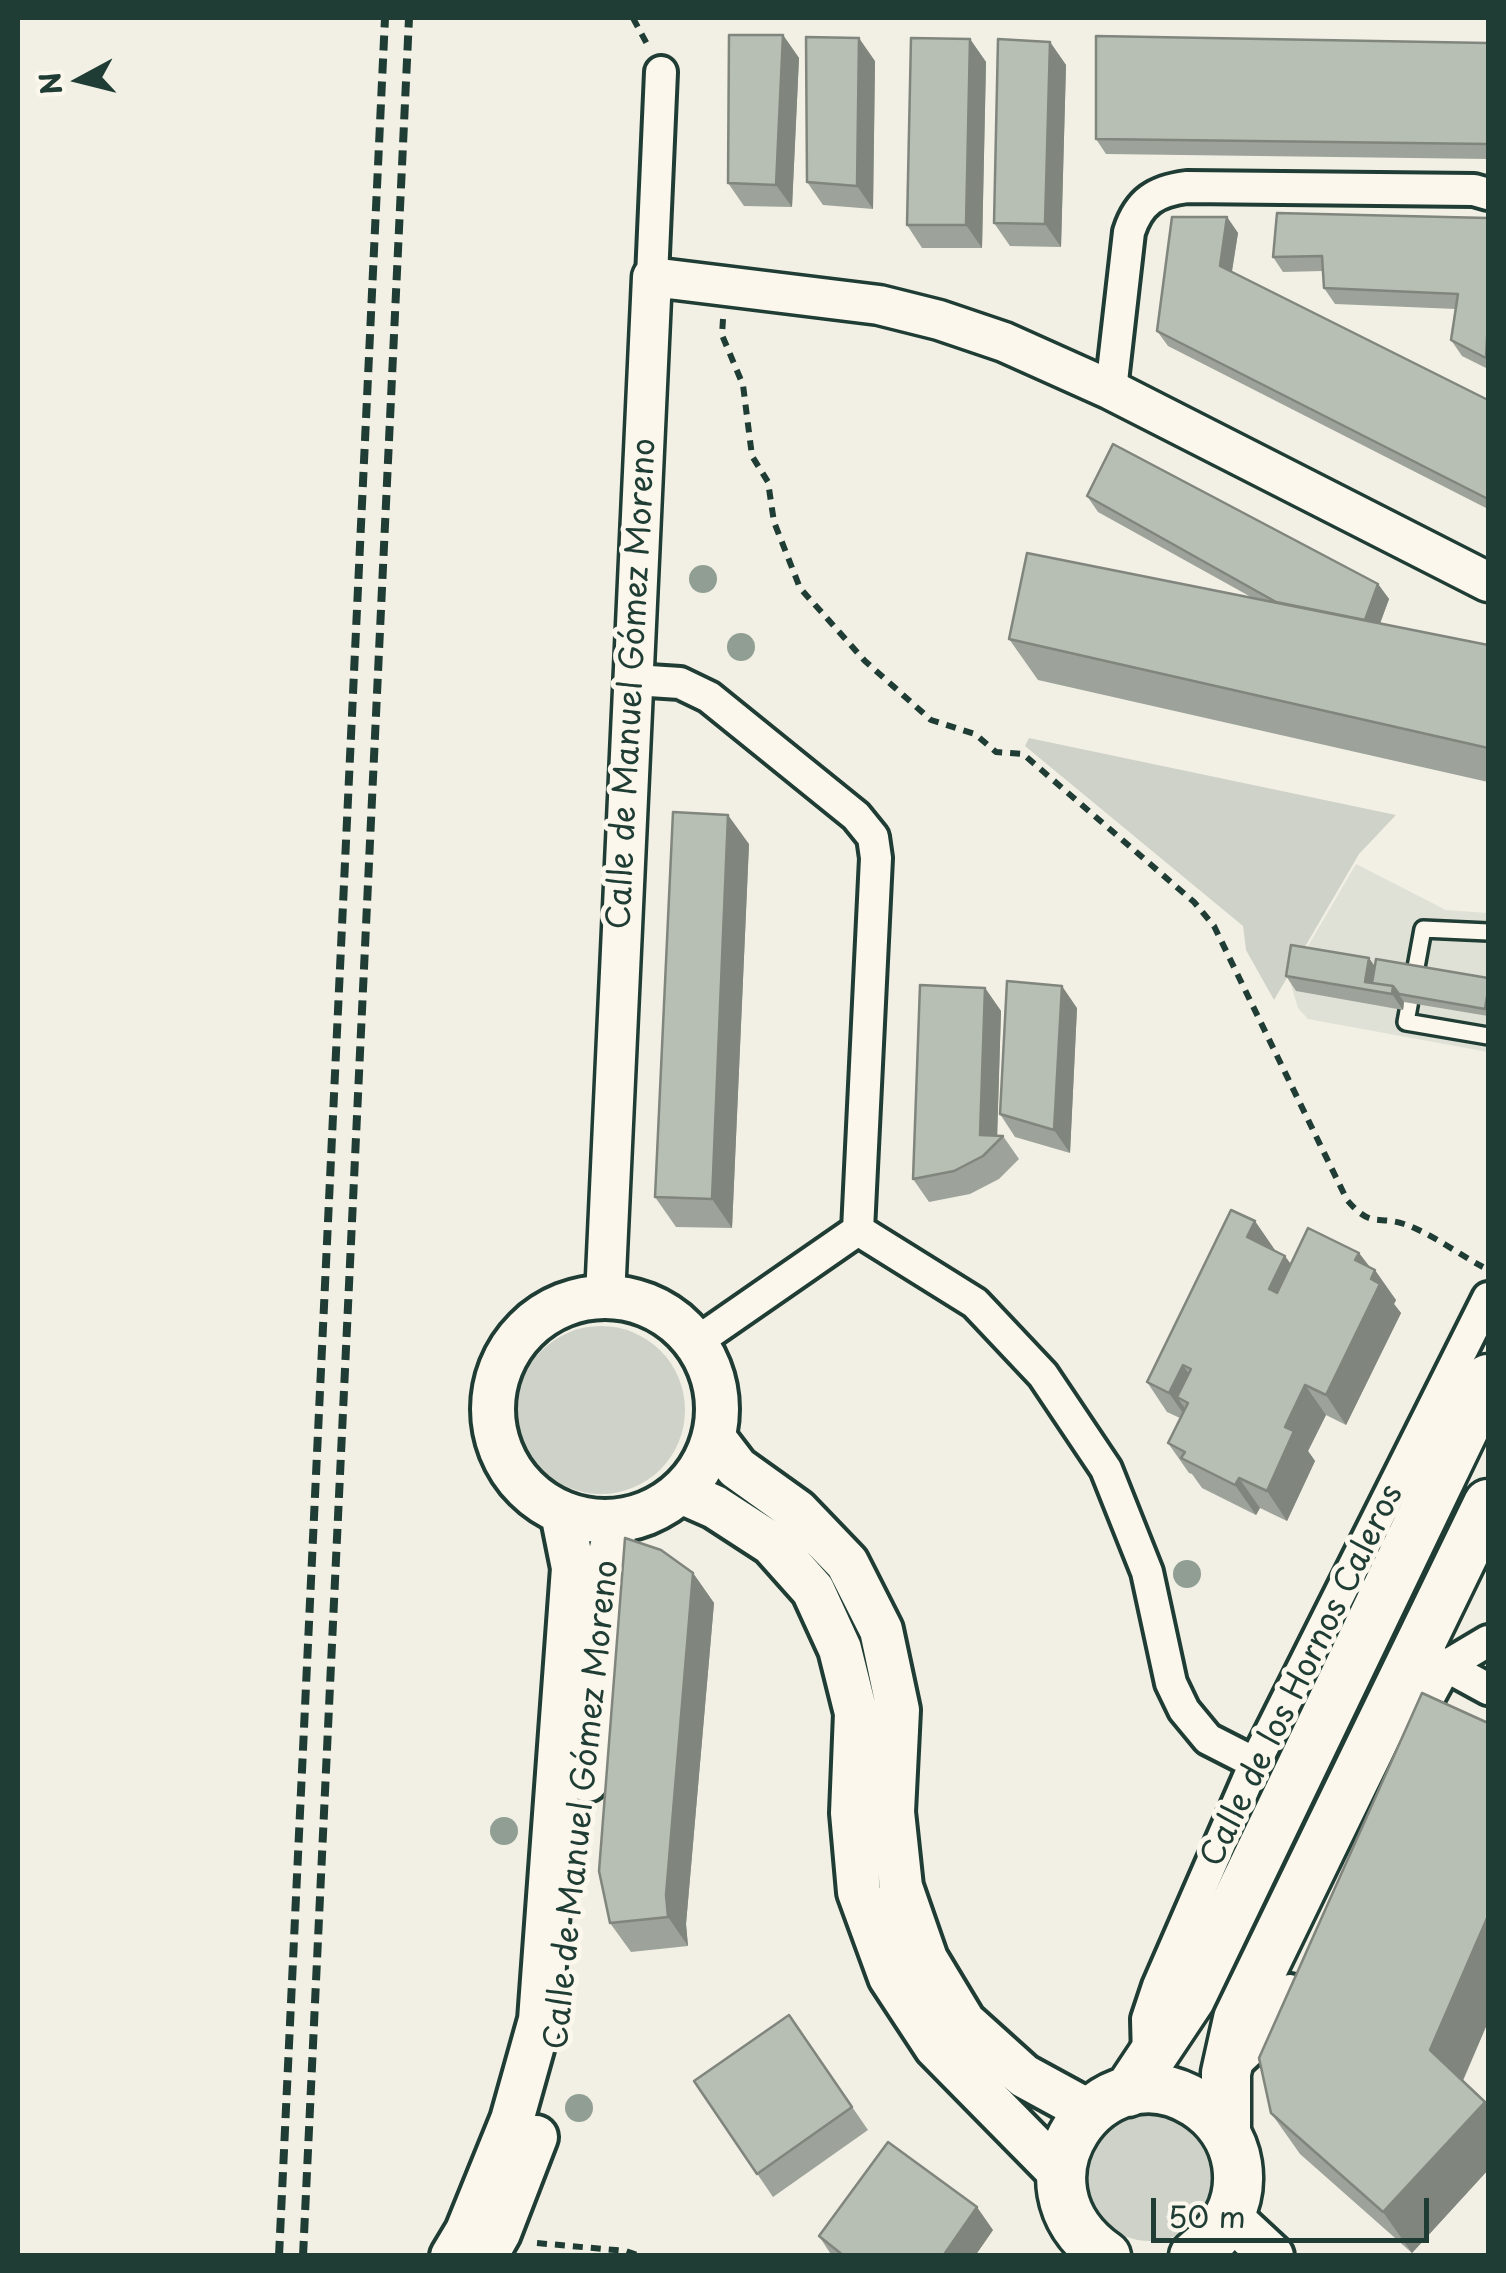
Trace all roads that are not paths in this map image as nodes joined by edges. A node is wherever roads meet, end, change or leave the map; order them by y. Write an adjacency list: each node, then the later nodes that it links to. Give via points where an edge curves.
1 (660, 72): 3 (street, Calle de Manuel Gómez Moreno)
2 (1488, 194): 4 (street, via 1187,187 1146,200 1129,232)
3 (652, 277): 4 (street, via 879,305 940,320); 6 (street, Calle de Manuel Gómez Moreno)
4 (1111, 390): 5 (street)
5 (1488, 582)
6 (634, 680): 9 (street, via 680,683 709,697 874,837); 10 (street, Calle de Manuel Gómez Moreno)
7 (1488, 932): 8 (lane, via 1423,930 1406,1022)
8 (1488, 1036)
9 (858, 1230): 12 (street); 23 (street, via 976,1304 1043,1375 1106,1468 1147,1572 1171,1683 1184,1710 1208,1739)
10 (605, 1297): 12 (main road, via 639,1302 670,1318); 17 (main road, via 571,1302 516,1341 493,1404 496,1438 510,1470)
11 (1488, 1298): 23 (street, Calle de los Hornos Caleros)
12 (695, 1343): 14 (main road, via 715,1388)
13 (1488, 1379): 26 (main road, Calle de los Hornos Caleros, via 1190,1999)
14 (714, 1438): 15 (main road); 26 (main road, via 737,1468 797,1511 847,1563 881,1630 898,1710 893,1812 902,1887 926,1959 964,2022 1024,2076)
15 (680, 1492): 18 (main road, via 651,1512); 28 (main road, via 715,1506 772,1544 813,1590 840,1648 856,1712 852,1813 859,1892 890,1977 936,2046)
16 (1488, 1504): 20 (main road)
17 (562, 1513): 18 (main road); 32 (main road, Calle de Manuel Gómez Moreno, via 573,1568 540,2020 512,2120)
18 (617, 1522): 30 (main road, Calle de Manuel Gómez Moreno, via 606,1572 565,2025 539,2129)
19 (1488, 1641): 20 (street)
20 (1431, 1658): 21 (street); 22 (street); 25 (main road, via 1238,2018)
21 (1488, 1689)
22 (1401, 1751)
23 (1256, 1763): 26 (street, Calle de los Hornos Caleros, via 1158,1986)
24 (1303, 1962): 25 (street, via 1270,2032)
25 (1226, 2072): 27 (main road)
26 (1122, 2089): 27 (main road, via 1184,2096); 28 (main road, via 1069,2141)
27 (1226, 2133): 29 (main road, via 1238,2174)
28 (1061, 2174): 31 (main road, via 1063,2200)
29 (1230, 2217): 33 (main road); 34 (main road)
30 (492, 2244)
31 (1085, 2245)
32 (452, 2256)
33 (1194, 2256)
34 (1272, 2256)

